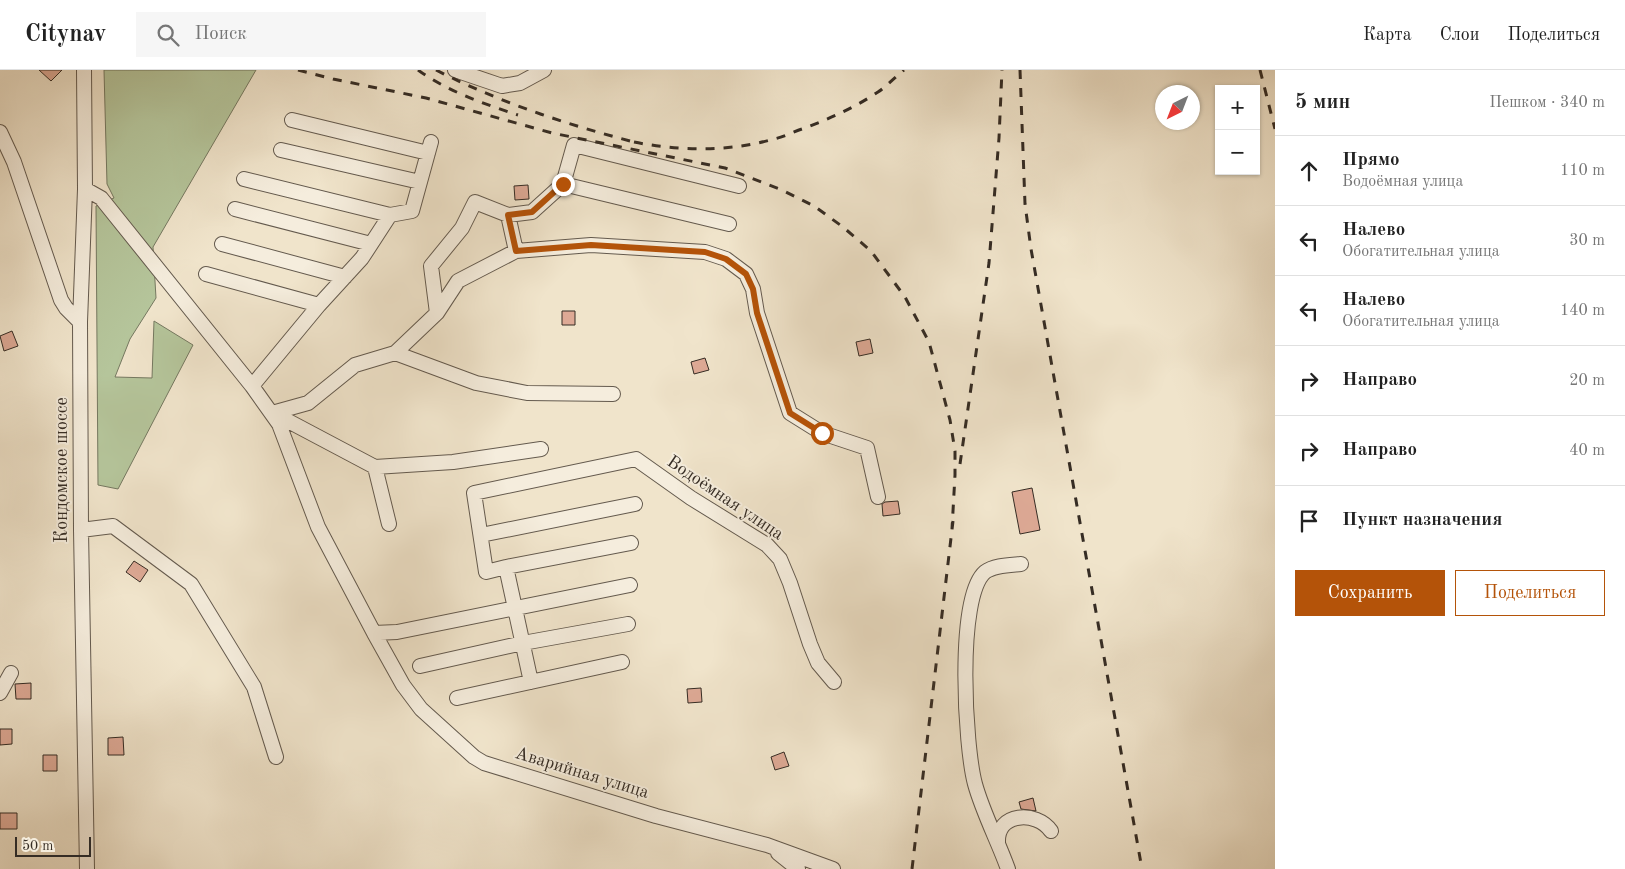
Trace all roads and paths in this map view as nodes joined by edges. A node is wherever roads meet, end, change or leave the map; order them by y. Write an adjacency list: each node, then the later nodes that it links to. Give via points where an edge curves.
1 (84, 70): 11 (street, Кондомское шоссе)
2 (455, 70): 3 (street, via 502,86 520,84)
3 (544, 70)
4 (292, 120): 8 (street, via 430,147)
5 (0, 132): 23 (street, via 14,162 61,300)
6 (281, 150): 8 (street)
7 (244, 179): 13 (street)
8 (420, 182): 13 (street, via 412,211)
9 (563, 184): 10 (street, via 574,144); 14 (street, via 532,212); 15 (street)
10 (739, 186)
11 (85, 188): 23 (street, Кондомское шоссе); 25 (street, via 101,198)
12 (235, 209): 17 (street)
13 (390, 215): 17 (street)
14 (508, 215): 18 (street); 22 (street, via 476,202 462,228 431,266)
15 (729, 224)
16 (222, 244): 20 (street)
17 (371, 244): 20 (street)
18 (516, 251): 22 (street, via 458,281); 30 (street, via 591,245 705,252 726,259 746,274 753,289 757,313 790,413 822,433 867,448)
19 (206, 274): 21 (street)
20 (345, 277): 21 (street)
21 (320, 305): 25 (street)
22 (437, 313): 24 (street)
23 (80, 322): 33 (street, Кондомское шоссе)
24 (395, 353): 26 (street, via 476,383 528,393); 27 (street, via 355,365 308,403)
25 (252, 386): 27 (street)
26 (613, 394)
27 (276, 419): 29 (street); 41 (street, Аварийная улица, via 318,527)
28 (541, 449): 29 (street, via 453,462)
29 (375, 467): 32 (street)
30 (878, 497)
31 (635, 504): 34 (street)
32 (389, 524)
33 (81, 530): 50 (street, via 113,526 191,584 254,687); 54 (street, Кондомское шоссе)
34 (480, 535): 37 (street, via 486,572); 47 (street, Водоёмная улица, via 474,493 636,459 767,545 780,559 818,663)
35 (631, 543): 37 (street)
36 (1021, 564): 52 (street, via 997,567 980,577 971,598 968,633 966,713 971,762 975,783)
37 (506, 567): 39 (street)
38 (630, 584): 39 (street)
39 (515, 608): 41 (street, via 396,632); 42 (street)
40 (628, 624): 42 (street)
41 (374, 633): 53 (street, Аварийная улица, via 403,685 421,708 474,757 656,816)
42 (523, 643): 44 (street); 46 (street)
43 (622, 662): 46 (street)
44 (420, 666)
45 (11, 673): 48 (street)
46 (531, 682): 49 (street)
47 (834, 682)
48 (0, 694)
49 (457, 698)
50 (276, 757)
51 (1051, 831): 52 (street, via 1038,819 1018,819 1000,829)
52 (998, 842): 57 (street)
53 (768, 845): 55 (street); 56 (street, Аварийная улица)
54 (87, 869)
55 (798, 869)
56 (833, 869)
57 (1008, 869)

